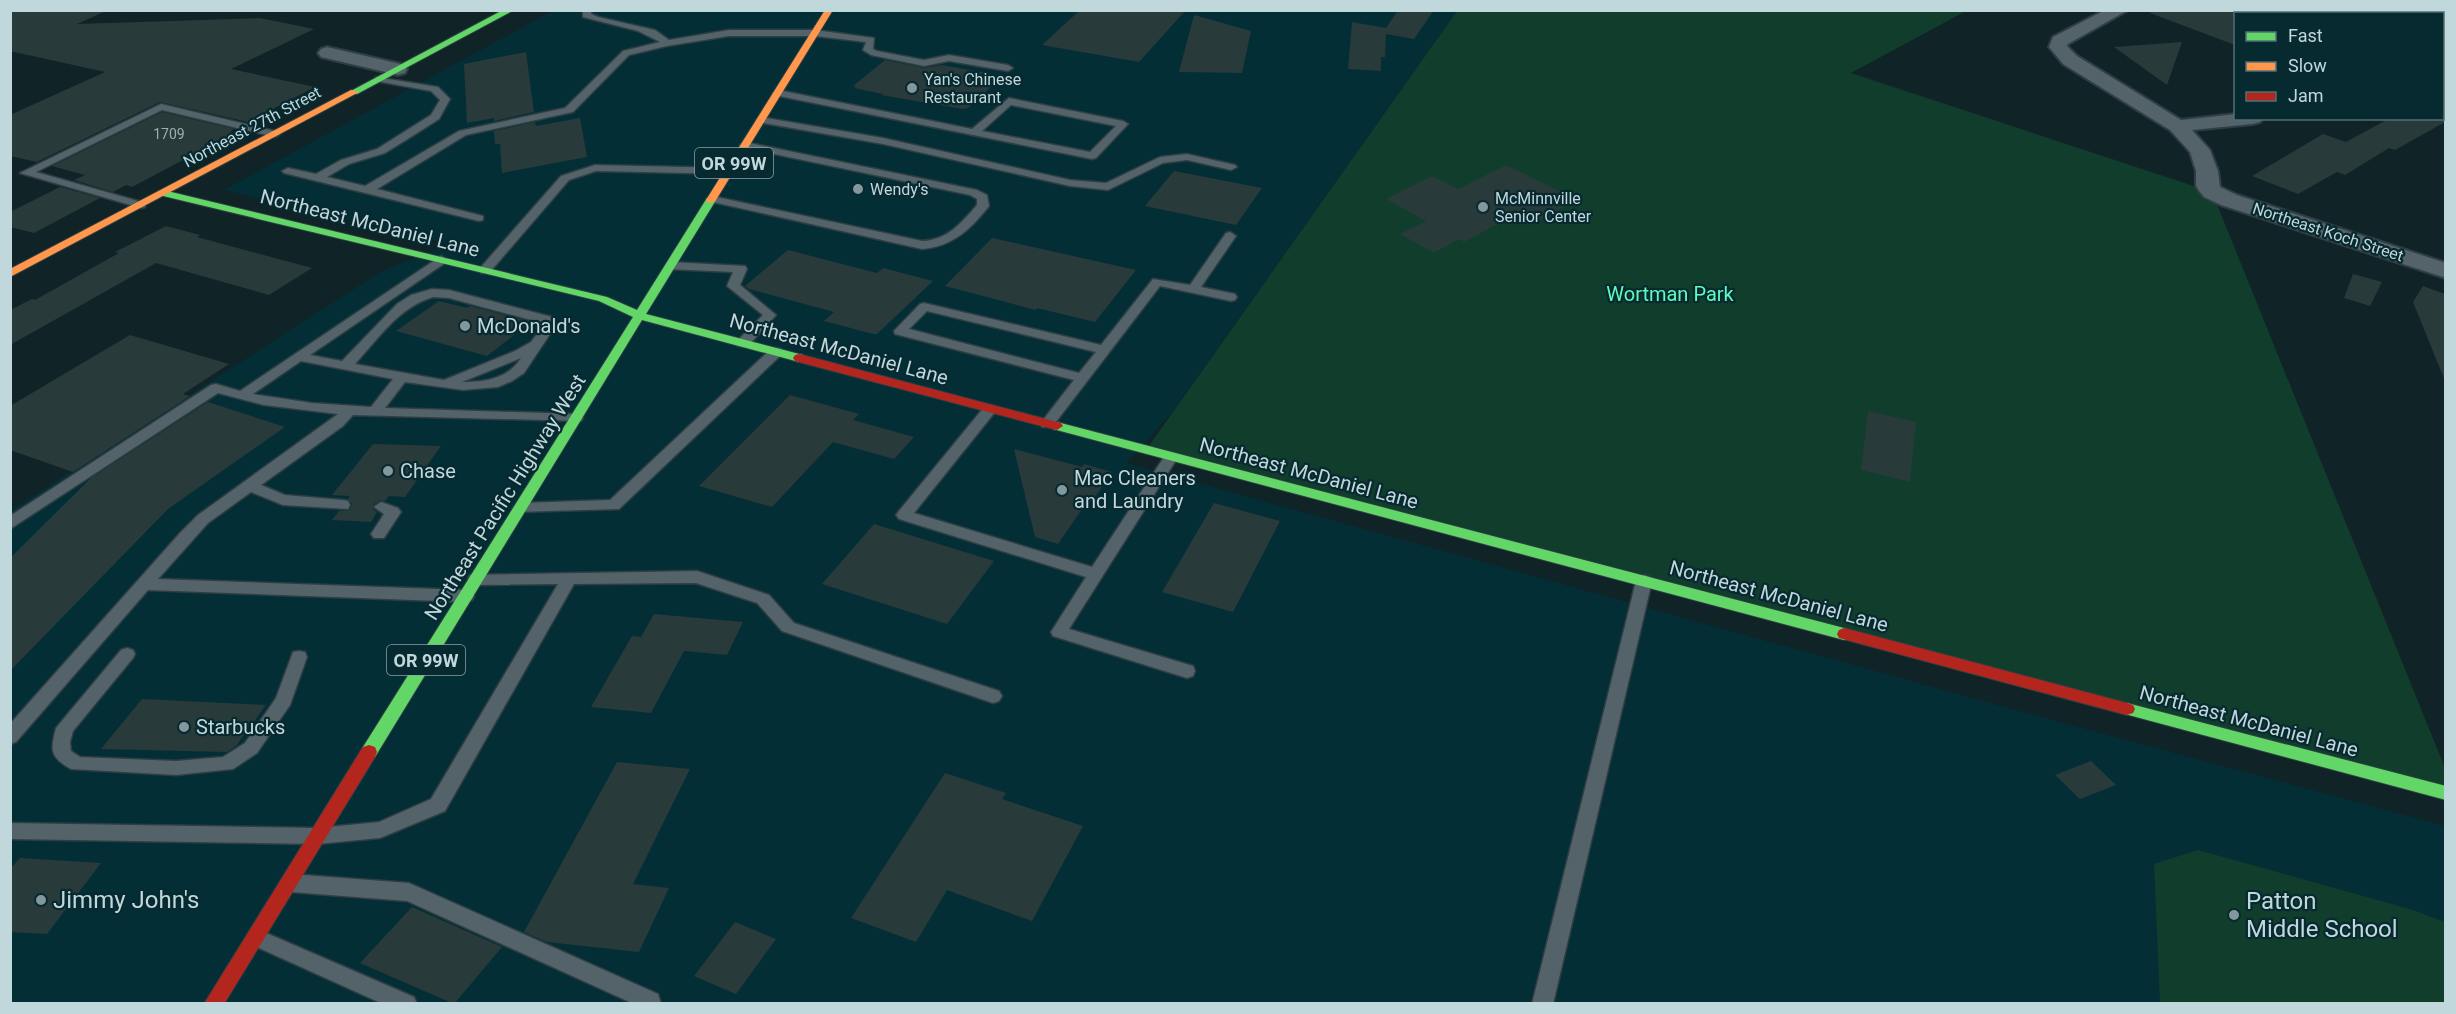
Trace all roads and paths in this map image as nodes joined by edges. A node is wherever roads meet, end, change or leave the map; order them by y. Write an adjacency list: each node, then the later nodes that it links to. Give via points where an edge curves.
1 (510, 10): 9 (main road, Northeast 27th Street)
2 (588, 10): 6 (lane, via 586,15 596,21 643,30)
3 (829, 10): 5 (main road, Northeast Pacific Highway West / OR 99W)
4 (2120, 10): 14 (street, via 2059,41 2058,47 2070,60)
5 (815, 33): 6 (lane, via 729,33); 8 (lane, via 871,40 868,50 874,53 924,63 948,58); 11 (main road, Northeast Pacific Highway West / OR 99W)
6 (667, 43): 22 (lane, via 626,53 569,110 463,133)
7 (327, 54): 9 (street)
8 (1008, 68)
9 (398, 69): 10 (main road, Northeast 27th Street)
10 (380, 79): 16 (main road, Northeast 27th Street); 21 (lane, via 434,89 445,99 435,117 410,133 381,151 345,162)
11 (778, 93): 12 (main road, Northeast Pacific Highway West / OR 99W); 15 (lane)
12 (761, 120): 17 (main road, Northeast Pacific Highway West / OR 99W); 18 (lane, via 883,141 1070,183 1108,187 1160,160 1187,157)
13 (2234, 120): 14 (street)
14 (2177, 126): 31 (street, Northeast Koch Street, via 2200,150 2207,186 2212,192)
15 (974, 132): 15 (lane, via 1092,156 1123,124 1010,101)
16 (275, 134): 23 (main road, Northeast 27th Street); 25 (lane, via 161,107 27,173)
17 (745, 145): 20 (main road, Northeast Pacific Highway West / OR 99W); 24 (lane, via 973,192 983,196 982,206 948,241 934,246)
18 (1231, 167)
19 (288, 171): 21 (lane)
20 (730, 171): 24 (main road, Northeast Pacific Highway West / OR 99W); 30 (lane, via 595,168 565,178)
21 (318, 178): 22 (lane)
22 (367, 190): 26 (lane)
23 (163, 193): 25 (main road, Northeast 27th Street); 28 (main road, Northeast McDaniel Lane)
24 (712, 199): 29 (main road, Northeast Pacific Highway West / OR 99W)
25 (141, 205): 32 (main road, Northeast 27th Street)
26 (479, 218)
27 (1230, 236): 33 (lane)
28 (441, 260): 30 (main road, Northeast McDaniel Lane); 40 (lane)
29 (671, 266): 35 (main road, Northeast Pacific Highway West / OR 99W); 37 (lane, via 741,268 733,286 770,315)
30 (485, 270): 35 (main road, Northeast McDaniel Lane, via 603,299)
31 (2445, 271)
32 (10, 274)
33 (1194, 289): 34 (lane); 38 (lane, via 1158,282)
34 (1231, 297)
35 (640, 316): 37 (main road, Northeast McDaniel Lane); 49 (main road, Northeast Pacific Highway West / OR 99W)
36 (537, 343): 41 (lane, via 547,334 547,320 432,293 400,307); 44 (lane, via 520,354); 44 (lane, via 519,370 504,381 475,386)
37 (743, 344): 39 (main road, Northeast McDaniel Lane)
38 (1104, 351): 43 (lane); 43 (lane, via 924,307 900,331)
39 (776, 352): 46 (main road, Northeast McDaniel Lane); 55 (lane, via 614,505)
40 (298, 357): 41 (lane); 45 (lane)
41 (345, 366): 42 (lane)
42 (402, 377): 44 (lane); 48 (lane)
43 (1082, 378): 50 (lane)
44 (446, 383)
45 (241, 396): 47 (lane); 56 (lane, via 216,388)
46 (990, 409): 50 (main road, Northeast McDaniel Lane); 58 (lane, via 904,515)
47 (349, 411): 48 (lane); 52 (lane)
48 (375, 412): 49 (lane)
49 (576, 418): 55 (main road, Northeast Pacific Highway West / OR 99W)
50 (1047, 424): 51 (main road, Northeast McDaniel Lane)
51 (1171, 457): 58 (lane); 61 (main road, Northeast McDaniel Lane)
52 (251, 486): 53 (lane, via 283,500); 62 (lane, via 203,519)
53 (343, 505)
54 (381, 507): 57 (lane, via 393,512)
55 (520, 508): 60 (main road, Northeast Pacific Highway West / OR 99W)
56 (10, 524)
57 (379, 534)
58 (1095, 574): 66 (lane, via 1059,632)
59 (569, 578): 60 (lane); 67 (lane, via 697,577 763,599 788,627); 71 (lane, via 438,805 380,831)
60 (476, 579): 63 (main road, Northeast Pacific Highway West / OR 99W)
61 (1644, 581): 69 (main road, Northeast McDaniel Lane); 77 (lane)
62 (144, 584): 63 (lane); 68 (lane)
63 (466, 596): 71 (main road, Northeast Pacific Highway West / OR 99W)
64 (127, 654): 65 (lane, via 65,728 62,755 77,764 176,768 226,764 251,747 284,700)
65 (298, 657)
66 (1187, 671)
67 (993, 696)
68 (10, 737)
69 (2445, 793)
70 (10, 831): 71 (lane)
71 (317, 836): 72 (main road, Northeast Pacific Highway West / OR 99W)
72 (288, 883): 73 (main road, Northeast Pacific Highway West / OR 99W); 76 (lane, via 409,892 651,1001)
73 (254, 937): 74 (main road, Northeast Pacific Highway West / OR 99W); 75 (lane)
74 (213, 1004)
75 (406, 1004)
76 (650, 1004)
77 (1542, 1004)

